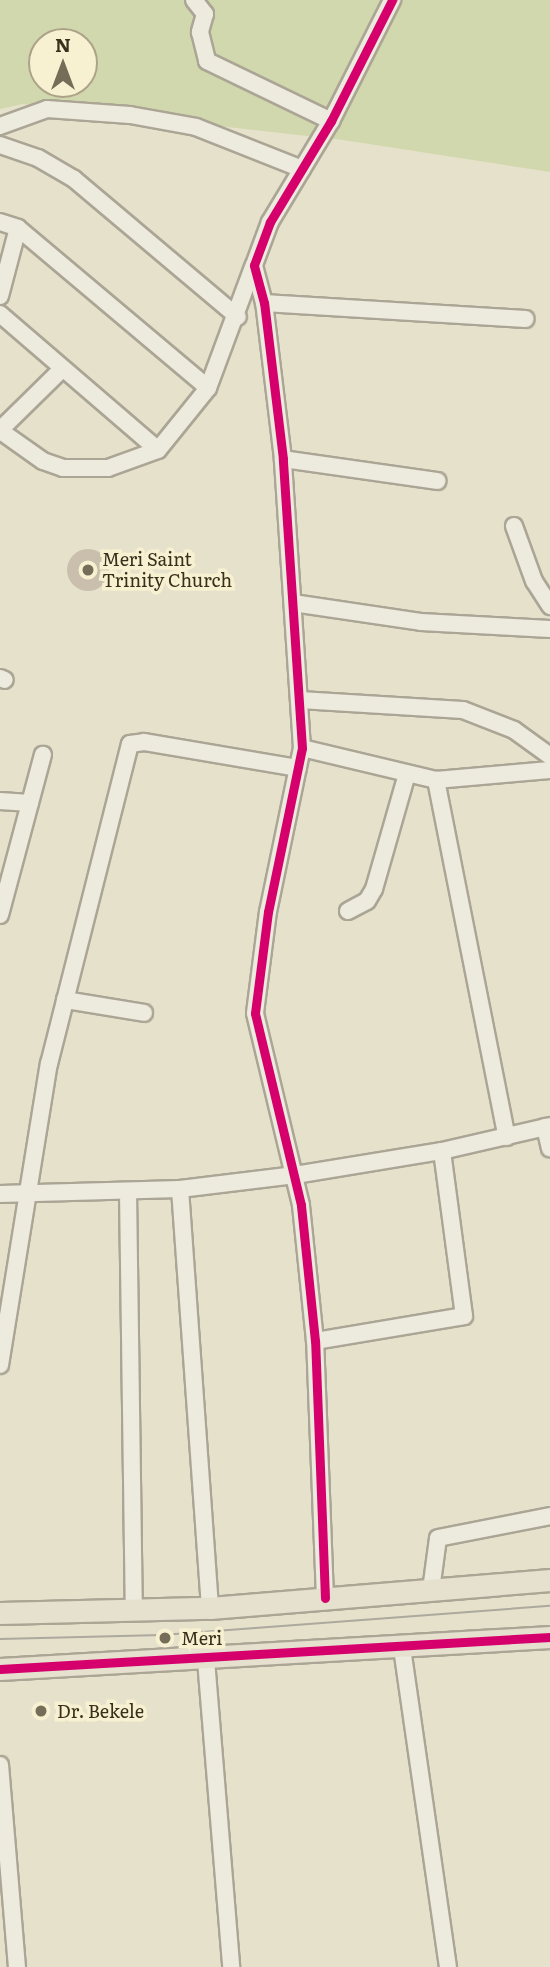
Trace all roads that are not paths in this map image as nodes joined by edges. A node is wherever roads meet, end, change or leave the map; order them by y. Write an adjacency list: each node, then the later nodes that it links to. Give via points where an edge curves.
1 (194, 0): 3 (street, via 205,14 200,32 207,61)
2 (392, 0): 3 (street)
3 (331, 121): 6 (street)
4 (0, 126): 6 (street, via 47,109 140,117 196,127)
5 (0, 145): 13 (street, via 38,158 74,179)
6 (302, 169): 9 (street, via 270,222)
7 (0, 222): 8 (street)
8 (18, 228): 10 (street); 16 (street)
9 (254, 265): 11 (street); 13 (street)
10 (0, 296)
11 (264, 303): 14 (street); 19 (street)
12 (0, 314): 15 (street)
13 (238, 317): 16 (street)
14 (526, 319)
15 (62, 369): 17 (street); 18 (street)
16 (208, 388): 18 (street)
17 (1, 431): 18 (street, via 43,461 64,468 108,468)
18 (158, 450)
19 (284, 459): 20 (street); 22 (street)
20 (437, 481)
21 (514, 526): 23 (street, via 534,581)
22 (293, 603): 24 (street, via 421,622); 25 (street)
23 (550, 606)
24 (550, 629)
25 (300, 701): 26 (street); 29 (street, via 463,710 514,730)
26 (302, 748): 28 (street); 30 (street)
27 (43, 755): 33 (street)
28 (298, 768): 36 (street, via 144,742 130,744); 42 (street, via 268,912 255,1013)
29 (549, 771): 31 (street)
30 (407, 774): 31 (street); 34 (street, via 374,889 367,901)
31 (436, 780): 39 (street)
32 (0, 801): 33 (street)
33 (30, 803): 35 (street)
34 (348, 911)
35 (0, 915)
36 (65, 1000): 37 (street); 46 (street)
37 (144, 1013)
38 (547, 1126): 39 (street); 40 (street)
39 (507, 1137): 41 (street)
40 (550, 1148)
41 (442, 1151): 42 (street); 47 (street, via 464,1316)
42 (295, 1175): 43 (street); 47 (street)
43 (180, 1189): 44 (street); 53 (street)
44 (128, 1192): 46 (street); 54 (street)
45 (0, 1194): 46 (street)
46 (27, 1195): 48 (street)
47 (315, 1341): 52 (street)
48 (0, 1365)
49 (550, 1516): 51 (street, via 438,1538)
50 (550, 1580): 51 (main road)
51 (431, 1590): 52 (main road)
52 (325, 1598): 53 (main road)
53 (210, 1608): 54 (main road)
54 (134, 1610): 55 (main road)
55 (0, 1613)
56 (550, 1637): 57 (main road)
57 (402, 1648): 58 (main road); 63 (street)
58 (206, 1660): 59 (main road); 62 (street)
59 (0, 1669)
60 (0, 1765): 61 (street)
61 (17, 1967)
62 (232, 1967)
63 (448, 1967)

